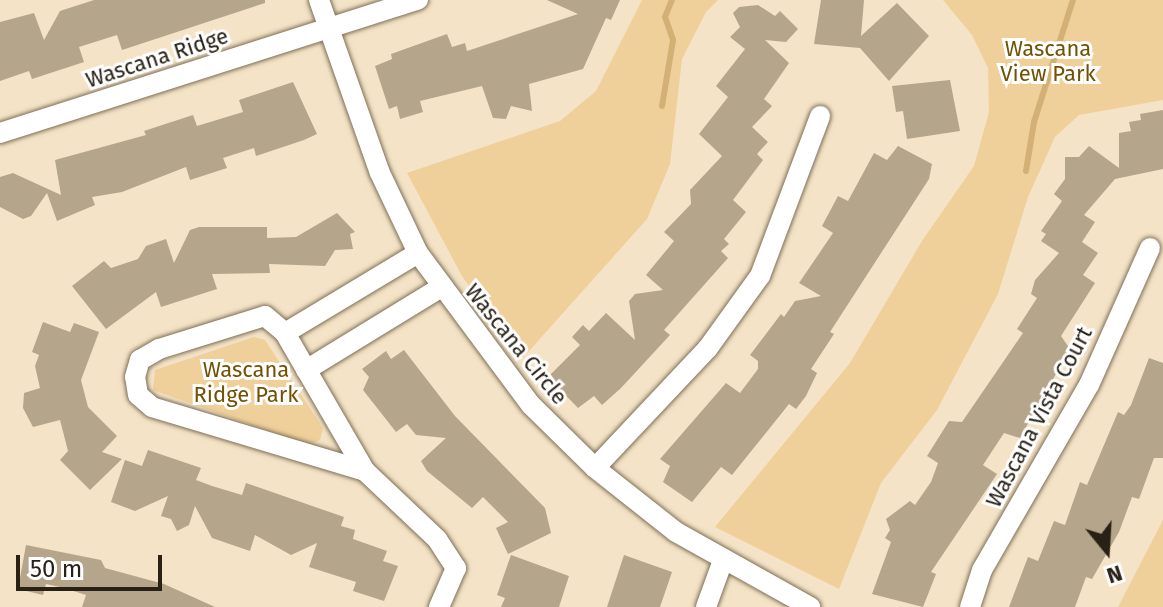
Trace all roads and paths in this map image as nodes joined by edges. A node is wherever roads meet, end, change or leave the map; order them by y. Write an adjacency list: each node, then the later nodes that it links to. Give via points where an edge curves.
1 (319, 0): 3 (street, Wascana Circle)
2 (418, 0): 3 (street, Wascana Ridge)
3 (328, 29): 5 (street, Wascana Ridge); 7 (street, Wascana Circle, via 380,173)
4 (820, 116): 11 (street, via 760,276 708,348)
5 (0, 133)
6 (1150, 248): 17 (street, Wascana Vista Court, via 1089,385 982,570)
7 (418, 253): 8 (street, Wascana Circle); 9 (street)
8 (440, 288): 10 (street); 11 (street, Wascana Circle, via 531,405)
9 (285, 333): 10 (street); 12 (street, via 265,316 159,349 140,360 135,377 138,395 152,407)
10 (306, 370): 12 (street)
11 (595, 468): 13 (street, Wascana Circle)
12 (365, 471): 14 (street, via 437,539 456,568)
13 (722, 563): 15 (street); 16 (street, Wascana Circle)
14 (439, 607)
15 (706, 607)
16 (810, 607)
17 (970, 607)

